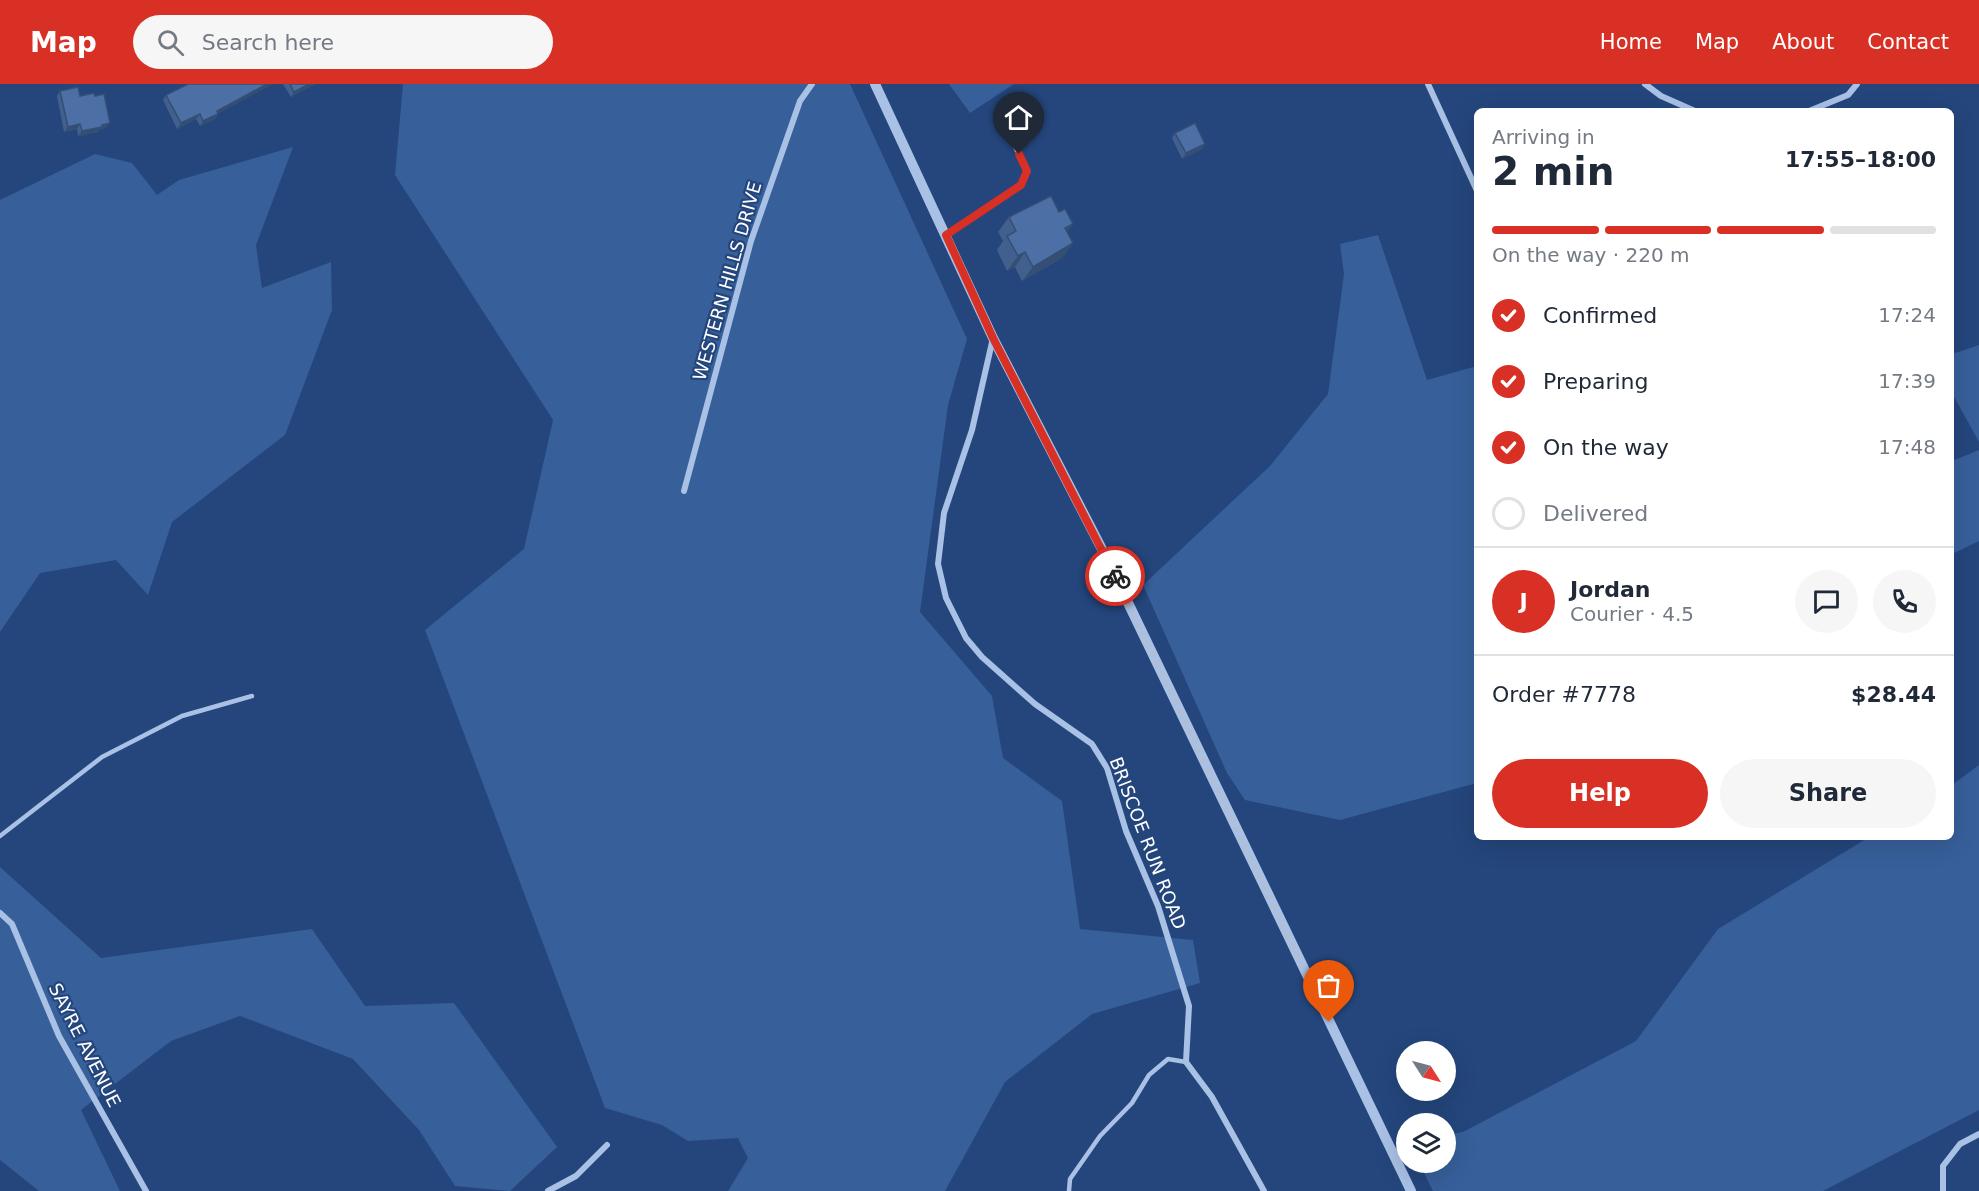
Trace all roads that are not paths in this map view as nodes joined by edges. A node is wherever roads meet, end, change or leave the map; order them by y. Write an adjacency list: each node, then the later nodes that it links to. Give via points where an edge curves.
1 (812, 84): 12 (street, WESTERN HILLS DRIVE, via 800,101 751,241)
2 (874, 84): 10 (street)
3 (1428, 84): 9 (street)
4 (1645, 84): 6 (street)
5 (1857, 84): 7 (street, via 1848,95)
6 (1688, 108)
7 (1816, 108)
8 (1003, 119): 10 (street, via 1027,171 1021,185)
9 (1474, 184)
10 (946, 235): 11 (street)
11 (993, 338): 16 (street, BRISCOE RUN ROAD, via 972,430 944,513 938,564 946,598 966,638 982,657 1035,704 1092,744 1107,768 1126,831 1158,906 1189,1006); 23 (street, via 1106,557)
12 (684, 492)
13 (252, 696): 14 (lane, via 182,716 102,757)
14 (0, 836)
15 (0, 913): 19 (street, SAYRE AVENUE, via 12,924 59,1036)
16 (1186, 1062): 21 (lane, via 1168,1059 1149,1075 1132,1103 1100,1136 1070,1179); 22 (street, via 1212,1097)
17 (1979, 1134): 24 (street, via 1960,1144 1943,1166)
18 (607, 1145): 20 (street, via 576,1176)
19 (146, 1191)
20 (548, 1191)
21 (1069, 1191)
22 (1264, 1191)
23 (1411, 1191)
24 (1943, 1191)

